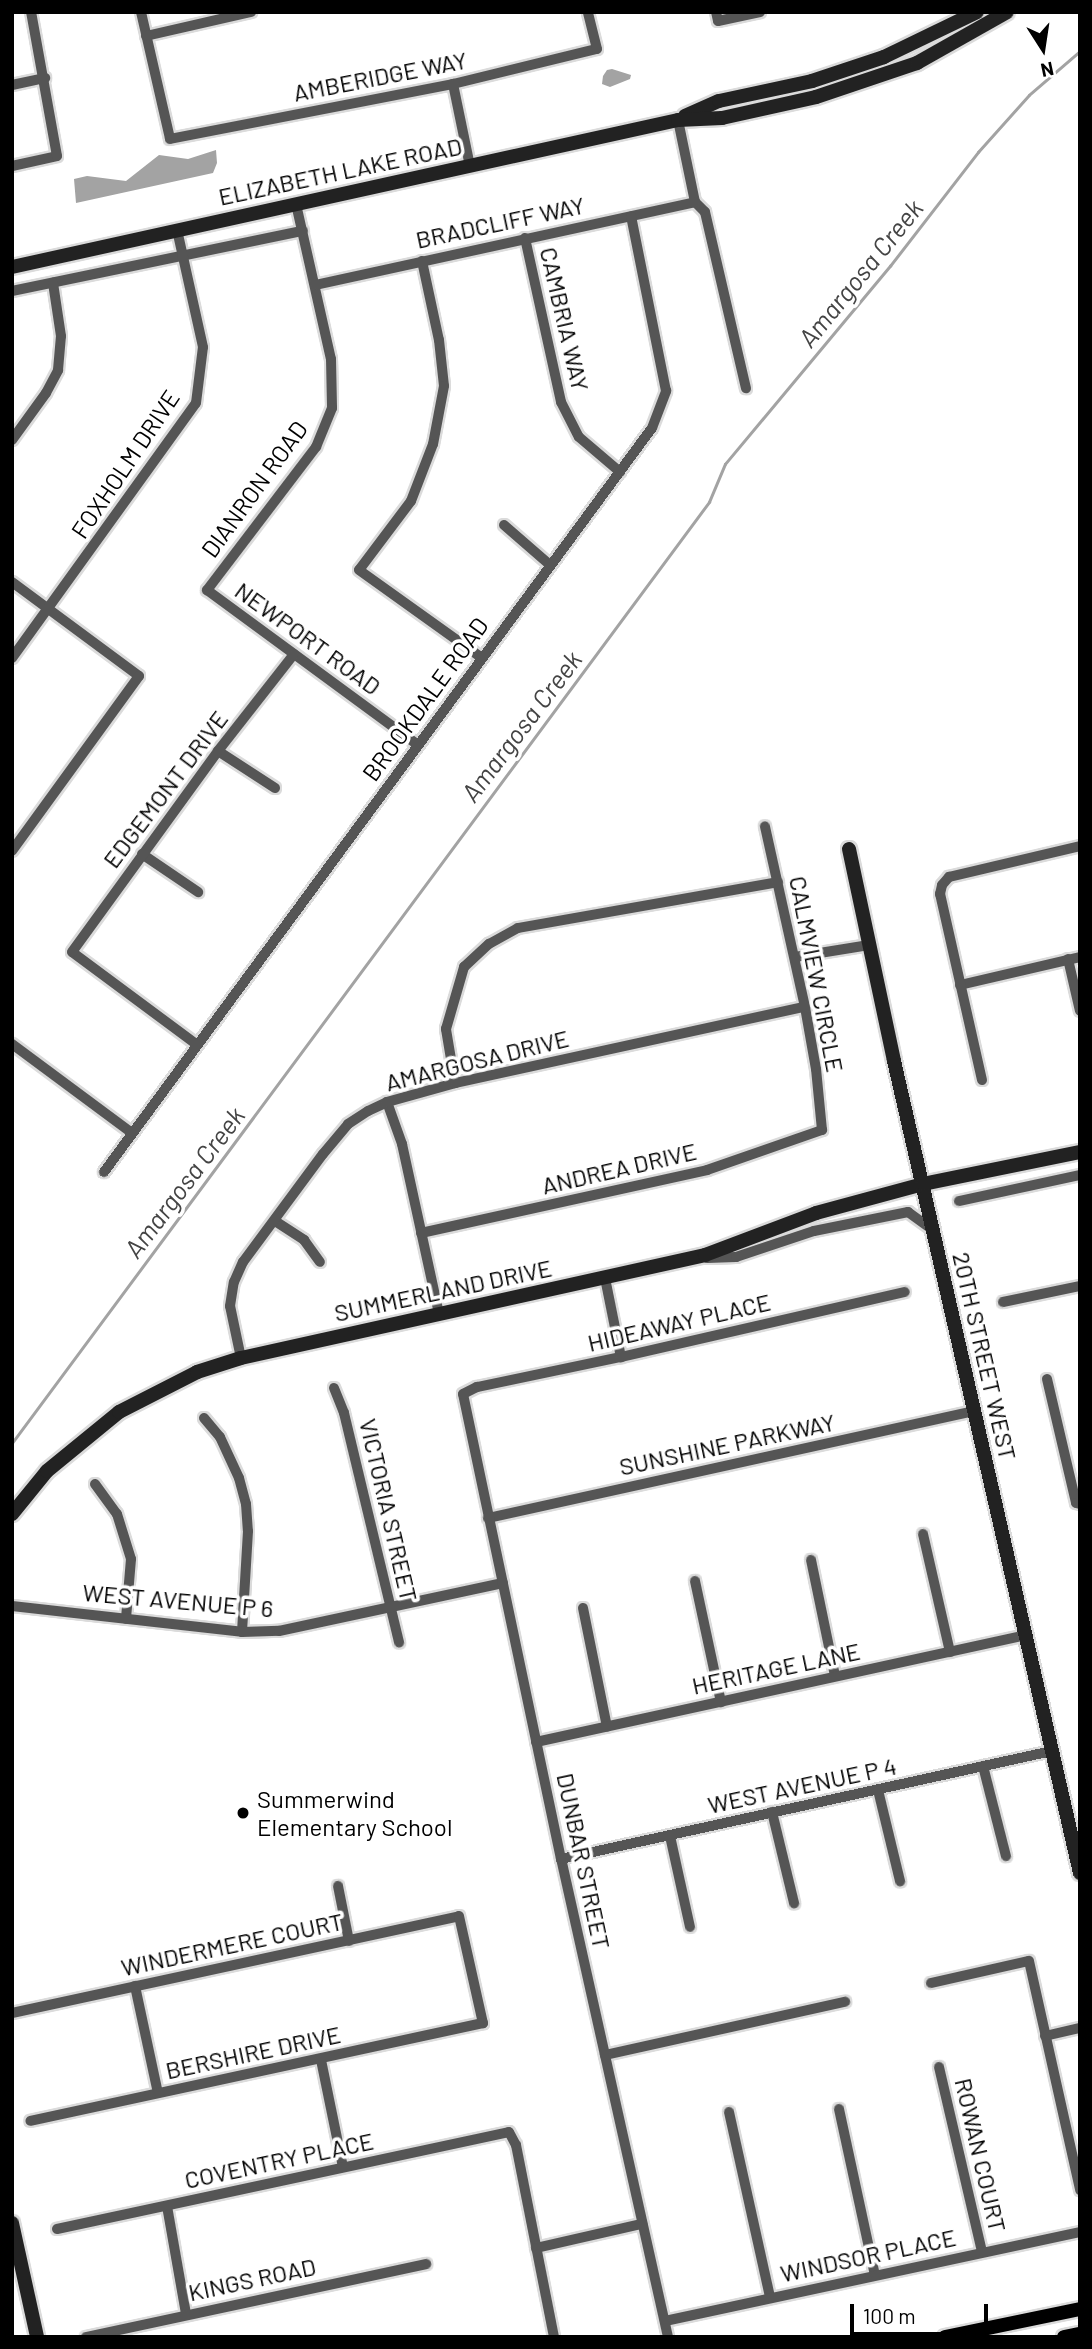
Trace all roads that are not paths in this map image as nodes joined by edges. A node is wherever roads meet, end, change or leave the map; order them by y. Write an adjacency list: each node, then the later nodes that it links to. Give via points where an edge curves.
1 (31, 12): 10 (street)
2 (141, 12): 9 (street)
3 (251, 12): 9 (street)
4 (588, 12): 11 (street, AMBERIDGE WAY, via 597,50)
5 (760, 12): 8 (street)
6 (977, 12): 13 (street, ELIZABETH LAKE ROAD, via 884,57 812,81 719,101)
7 (1007, 12): 13 (street, ELIZABETH LAKE ROAD, via 885,75 816,97 722,118)
8 (717, 17)
9 (146, 36): 11 (street, AMBERIDGE WAY, via 170,139)
10 (45, 78): 12 (street); 14 (street, via 57,156)
11 (453, 84): 15 (street)
12 (12, 85)
13 (678, 120): 15 (street, ELIZABETH LAKE ROAD); 16 (street)
14 (12, 166)
15 (470, 166): 17 (street, ELIZABETH LAKE ROAD)
16 (695, 202): 18 (street, BRADCLIFF WAY); 28 (street, via 705,212)
17 (296, 204): 19 (street, ELIZABETH LAKE ROAD); 20 (street, DIANRON ROAD)
18 (631, 216): 21 (street, BRADCLIFF WAY); 30 (street, BROOKDALE ROAD, via 666,391 652,428)
19 (177, 230): 22 (street, FOXHOLM DRIVE); 24 (street, ELIZABETH LAKE ROAD)
20 (303, 230): 22 (street); 26 (street, DIANRON ROAD)
21 (525, 238): 23 (street, BRADCLIFF WAY); 30 (street, CAMBRIA WAY, via 561,402 579,437)
22 (182, 256): 25 (street); 35 (street, FOXHOLM DRIVE, via 203,347 196,404)
23 (422, 261): 26 (street, BRADCLIFF WAY); 38 (street, via 444,386 433,444 411,501 359,570)
24 (12, 267)
25 (53, 283): 27 (street); 29 (street, via 61,336 58,370)
26 (316, 285): 34 (street, DIANRON ROAD, via 331,359 332,408 316,447)
27 (12, 291)
28 (746, 388)
29 (12, 440)
30 (620, 472): 32 (street, BROOKDALE ROAD)
31 (504, 525): 32 (street)
32 (550, 565): 38 (street, BROOKDALE ROAD)
33 (12, 582): 35 (street)
34 (207, 590): 36 (street, NEWPORT ROAD)
35 (49, 608): 37 (street, FOXHOLM DRIVE); 45 (street, via 139,676)
36 (294, 654): 39 (street, NEWPORT ROAD); 40 (street, EDGEMONT DRIVE)
37 (12, 658)
38 (482, 658): 39 (street, BROOKDALE ROAD)
39 (418, 745): 57 (street, BROOKDALE ROAD)
40 (218, 751): 41 (street); 46 (street, EDGEMONT DRIVE)
41 (275, 788)
42 (765, 826): 47 (street, CALMVIEW CIRCLE)
43 (1080, 846): 53 (street, via 948,877 940,894)
44 (849, 849): 49 (street, 20TH STREET WEST)
45 (12, 851)
46 (142, 854): 48 (street); 57 (street, EDGEMONT DRIVE, via 72,952)
47 (778, 882): 50 (street, CALMVIEW CIRCLE); 59 (street, via 517,928 489,944 464,967 446,1030)
48 (198, 892)
49 (869, 945): 50 (street); 66 (street, 20TH STREET WEST)
50 (795, 957): 54 (street, CALMVIEW CIRCLE)
51 (1080, 957): 52 (street)
52 (1068, 960): 53 (street); 55 (street)
53 (960, 985): 58 (street)
54 (805, 1007): 59 (street, AMARGOSA DRIVE); 61 (street, CALMVIEW CIRCLE)
55 (1080, 1011)
56 (12, 1044): 62 (street)
57 (196, 1044): 62 (street, BROOKDALE ROAD)
58 (982, 1080)
59 (455, 1083): 60 (street, AMARGOSA DRIVE)
60 (387, 1102): 68 (street, AMARGOSA DRIVE, via 348,1124); 70 (street, via 402,1143)
61 (822, 1130): 70 (street, ANDREA DRIVE, via 707,1170)
62 (132, 1133): 64 (street, BROOKDALE ROAD)
63 (1080, 1152): 66 (street, SUMMERLAND DRIVE)
64 (104, 1172)
65 (1080, 1175): 67 (street)
66 (923, 1184): 69 (street, 20TH STREET WEST); 71 (street, SUMMERLAND DRIVE, via 816,1213)
67 (959, 1201)
68 (275, 1221): 72 (street, via 304,1240); 79 (street, AMARGOSA DRIVE, via 243,1262 234,1282 230,1306)
69 (934, 1231): 71 (street, via 908,1212 814,1231 736,1257); 83 (street, 20TH STREET WEST)
70 (421, 1233): 77 (street)
71 (692, 1258): 73 (street, SUMMERLAND DRIVE)
72 (320, 1262)
73 (605, 1278): 77 (street, SUMMERLAND DRIVE); 78 (street)
74 (1080, 1286): 76 (street)
75 (905, 1292): 78 (street, HIDEAWAY PLACE)
76 (1003, 1302)
77 (439, 1313): 79 (street, SUMMERLAND DRIVE)
78 (621, 1357): 82 (street, HIDEAWAY PLACE, via 477,1387)
79 (240, 1358): 87 (street, SUMMERLAND DRIVE, via 197,1372 119,1412 47,1471)
80 (1047, 1379): 86 (street)
81 (334, 1388): 94 (street, VICTORIA STREET)
82 (463, 1394): 88 (street, DUNBAR STREET)
83 (974, 1411): 88 (street, SUNSHINE PARKWAY); 98 (street, 20TH STREET WEST)
84 (204, 1418): 97 (street, via 220,1437 246,1504)
85 (95, 1484): 96 (street, via 117,1514 131,1559)
86 (1078, 1503)
87 (12, 1514)
88 (488, 1518): 92 (street, DUNBAR STREET)
89 (923, 1534): 100 (street)
90 (811, 1560): 101 (street)
91 (695, 1581): 102 (street)
92 (503, 1583): 94 (street, WEST AVENUE P 6); 104 (street, DUNBAR STREET)
93 (12, 1606): 96 (street, WEST AVENUE P 6)
94 (390, 1607): 97 (street, WEST AVENUE P 6, via 279,1631); 99 (street, VICTORIA STREET)
95 (583, 1608): 103 (street)
96 (127, 1619): 97 (street, WEST AVENUE P 6)
97 (242, 1632)
98 (1024, 1636): 100 (street, HERITAGE LANE); 105 (street, 20TH STREET WEST)
99 (398, 1642)
100 (950, 1652): 101 (street, HERITAGE LANE)
101 (835, 1676): 102 (street, HERITAGE LANE)
102 (721, 1702): 103 (street, HERITAGE LANE)
103 (607, 1727): 104 (street, HERITAGE LANE)
104 (536, 1742): 111 (street, DUNBAR STREET)
105 (1052, 1751): 106 (street, WEST AVENUE P 4); 112 (street, 20TH STREET WEST)
106 (983, 1766): 107 (street, WEST AVENUE P 4); 110 (street)
107 (878, 1790): 108 (street, WEST AVENUE P 4); 113 (street)
108 (772, 1812): 109 (street, WEST AVENUE P 4); 115 (street)
109 (670, 1836): 111 (street, WEST AVENUE P 4); 116 (street)
110 (1006, 1856)
111 (561, 1859): 125 (street, DUNBAR STREET)
112 (1080, 1873)
113 (900, 1881)
114 (338, 1886): 117 (street)
115 (794, 1903)
116 (690, 1927)
117 (349, 1941): 119 (street, WINDERMERE COURT); 122 (street, WINDERMERE COURT, via 460,1916)
118 (931, 1983): 124 (street, via 1029,1961)
119 (135, 1986): 121 (street, WINDERMERE COURT); 128 (street)
120 (845, 2003): 125 (street)
121 (12, 2013)
122 (483, 2023): 126 (street, BERSHIRE DRIVE)
123 (1080, 2028): 124 (street)
124 (1045, 2036): 133 (street)
125 (605, 2055): 136 (street, DUNBAR STREET)
126 (321, 2060): 128 (street, BERSHIRE DRIVE); 132 (street)
127 (939, 2067): 140 (street, ROWAN COURT)
128 (158, 2093): 131 (street, BERSHIRE DRIVE)
129 (839, 2109): 142 (street)
130 (729, 2112): 143 (street)
131 (31, 2121)
132 (343, 2167): 134 (street, COVENTRY PLACE); 139 (street, COVENTRY PLACE, via 509,2132 516,2145)
133 (1080, 2190)
134 (167, 2206): 137 (street, COVENTRY PLACE); 145 (street)
135 (12, 2223): 149 (street)
136 (642, 2224): 139 (street); 146 (street, DUNBAR STREET)
137 (57, 2228)
138 (1080, 2232): 140 (street, WINDSOR PLACE)
139 (536, 2248): 151 (street)
140 (982, 2252): 142 (street, WINDSOR PLACE)
141 (426, 2264): 145 (street, KINGS ROAD)
142 (875, 2275): 143 (street, WINDSOR PLACE)
143 (770, 2297): 146 (street, WINDSOR PLACE)
144 (1080, 2309): 153 (main road)
145 (186, 2314): 147 (street, KINGS ROAD)
146 (665, 2320): 152 (street, DUNBAR STREET)
147 (115, 2334): 150 (street, KINGS ROAD)
148 (1080, 2334): 154 (main road)
149 (37, 2337)
150 (86, 2337)
151 (554, 2337)
152 (668, 2337)
153 (945, 2337)
154 (1064, 2337)

